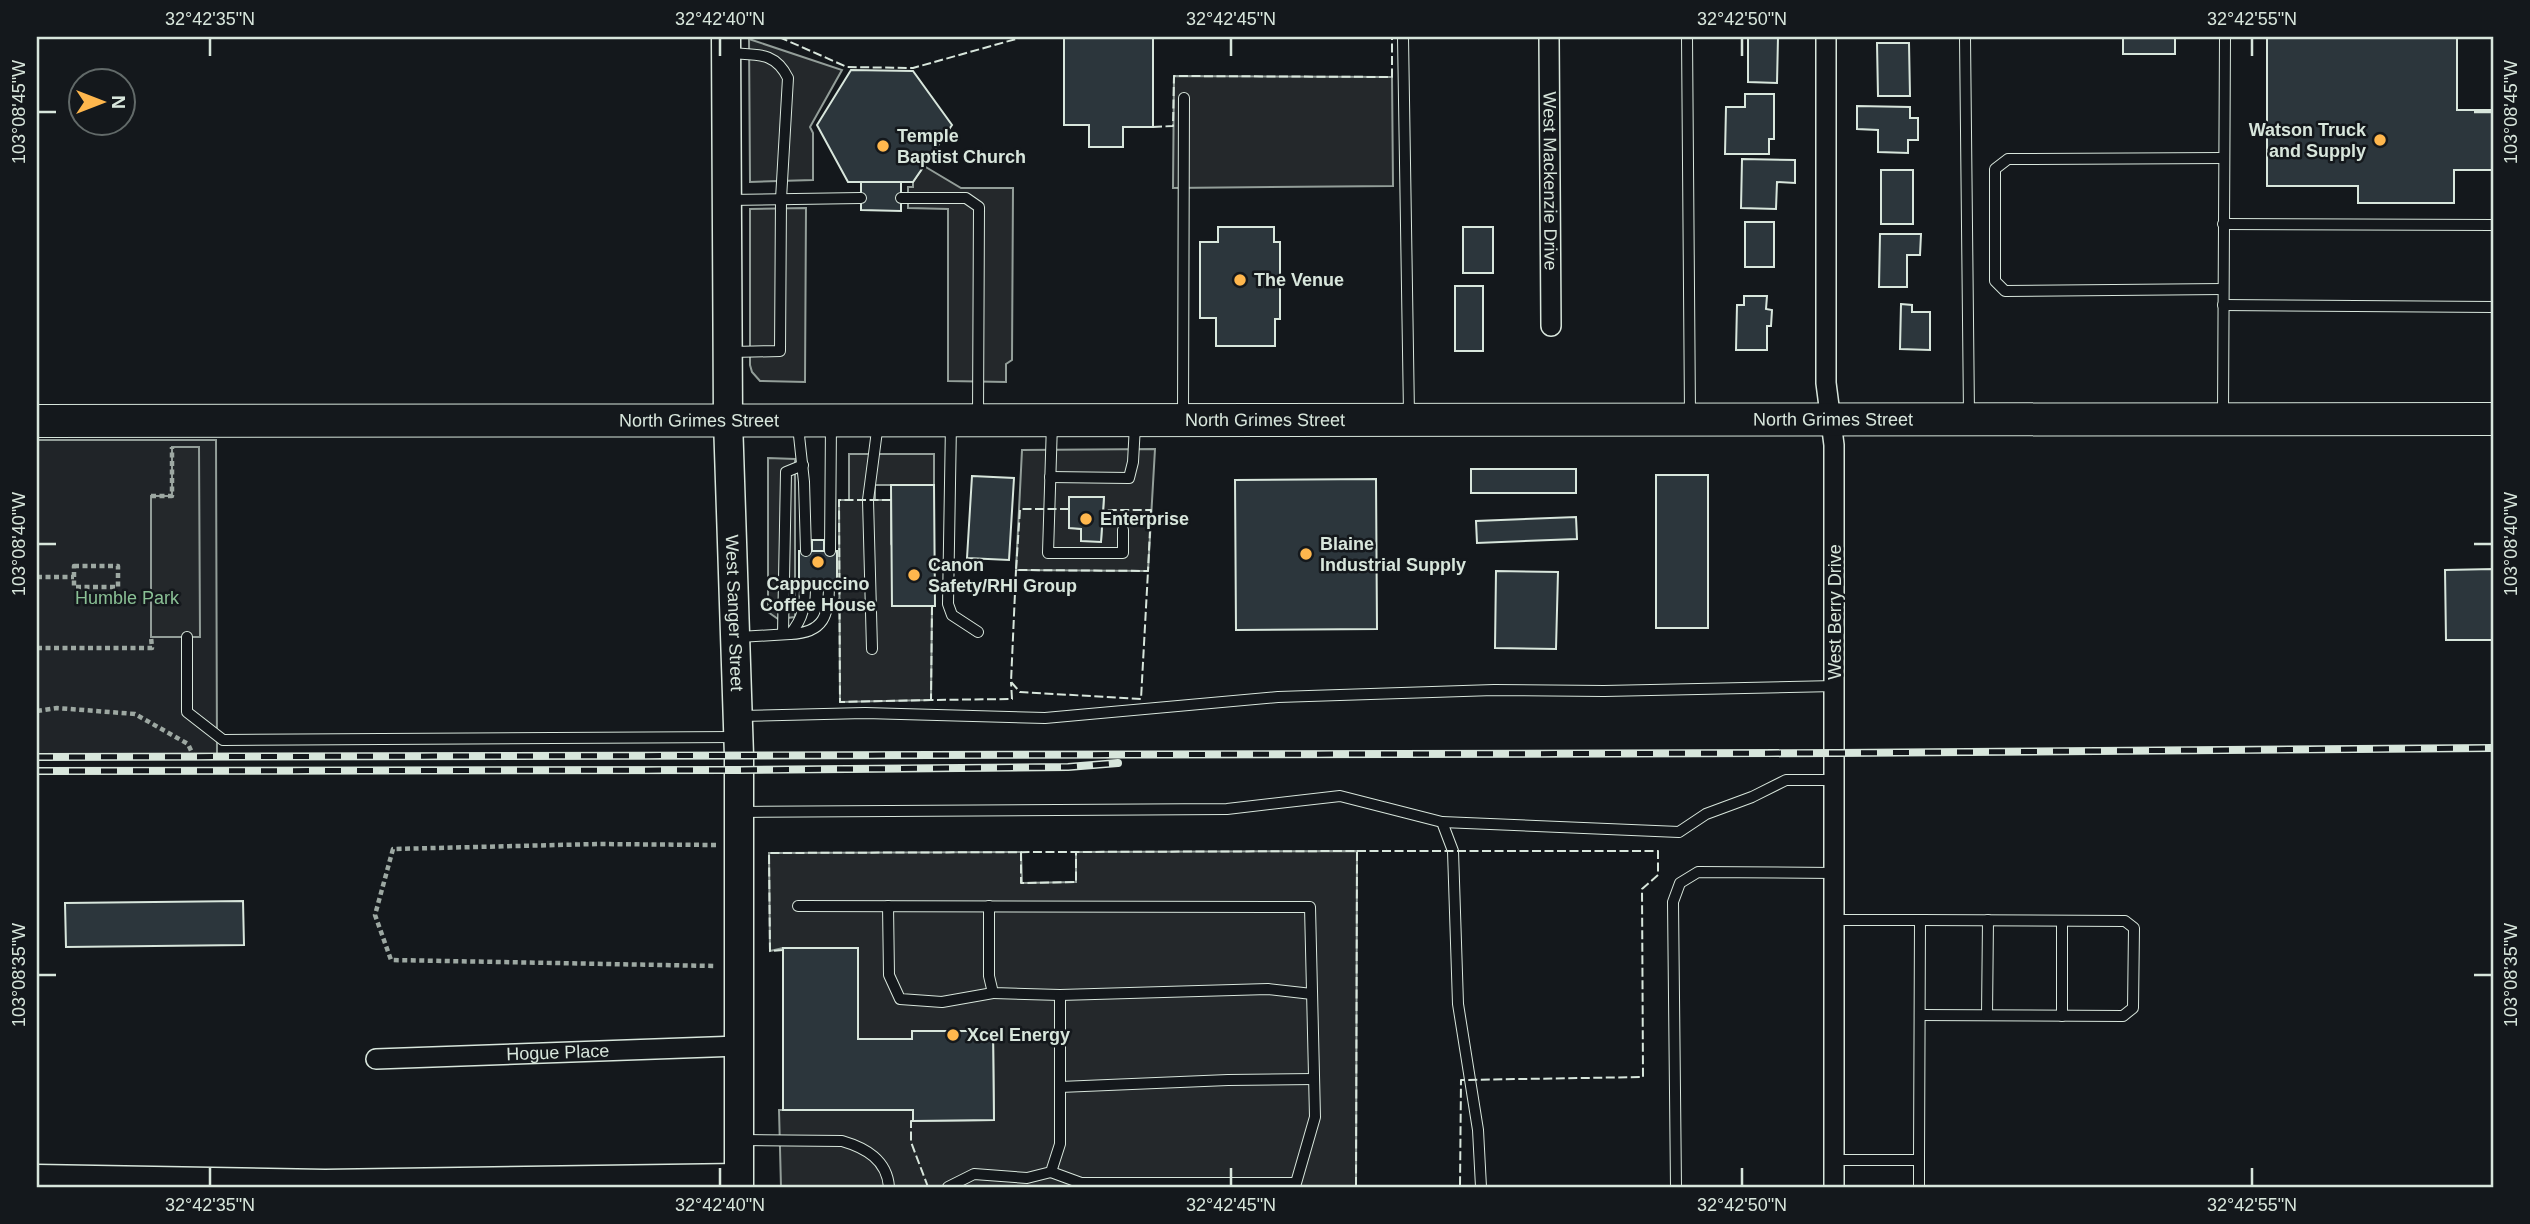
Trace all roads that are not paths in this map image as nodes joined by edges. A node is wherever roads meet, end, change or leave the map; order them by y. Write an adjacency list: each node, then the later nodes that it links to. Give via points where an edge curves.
1 (1403, 37): 31 (lane)
2 (1549, 37): 19 (street, West Mackenzie Drive)
3 (1687, 37): 21 (lane)
4 (1826, 37): 22 (street, West Berry Drive, via 1826,383)
5 (1965, 37): 23 (lane)
6 (2225, 37): 9 (lane)
7 (726, 45): 12 (lane, via 768,56 788,78); 13 (main road, West Sanger Street)
8 (1184, 98): 30 (lane)
9 (2223, 158): 14 (lane); 16 (lane, via 2008,159 1995,169 1995,281 2005,291)
10 (861, 198): 12 (lane)
11 (901, 198): 27 (lane, via 966,198 979,207)
12 (781, 199): 13 (lane); 20 (lane, via 780,351)
13 (727, 200): 20 (main road, West Sanger Street)
14 (2223, 223): 15 (lane); 16 (lane)
15 (2493, 225)
16 (2223, 289): 17 (lane)
17 (2223, 305): 18 (lane); 35 (lane)
18 (2493, 307)
19 (1550, 326)
20 (728, 352): 33 (main road, West Sanger Street)
21 (1690, 418): 22 (main road, North Grimes Street); 31 (main road, North Grimes Street)
22 (1831, 418): 23 (main road, North Grimes Street); 48 (street, West Berry Drive)
23 (1969, 418): 35 (main road, North Grimes Street)
24 (797, 419): 25 (main road, North Grimes Street); 33 (main road, North Grimes Street); 36 (lane)
25 (831, 419): 26 (main road, North Grimes Street); 40 (lane)
26 (878, 419): 27 (main road, North Grimes Street); 47 (lane, via 869,500)
27 (964, 419): 28 (main road, North Grimes Street); 43 (lane, via 948,604 952,615)
28 (1052, 419): 29 (main road, North Grimes Street); 37 (lane)
29 (1135, 419): 30 (main road, North Grimes Street); 37 (lane, via 1129,478)
30 (1183, 419): 31 (main road, North Grimes Street)
31 (1409, 419)
32 (2493, 419): 35 (main road, North Grimes Street)
33 (728, 420): 34 (main road, North Grimes Street); 46 (main road, West Sanger Street)
34 (37, 421)
35 (2223, 421)
36 (803, 465): 39 (lane); 44 (lane, via 786,472)
37 (1051, 477): 38 (lane, via 1048,553 1123,553)
38 (1123, 530)
39 (806, 551)
40 (830, 551)
41 (805, 585): 44 (lane, via 799,624)
42 (830, 585): 44 (lane, via 830,602 817,627)
43 (978, 632)
44 (786, 634): 46 (lane)
45 (187, 637): 49 (lane, via 187,712 223,740)
46 (737, 637): 49 (main road, West Sanger Street)
47 (872, 649)
48 (1835, 686): 49 (lane, via 1278,697 1045,718 865,713); 50 (street, West Berry Drive)
49 (738, 727): 51 (main road, West Sanger Street)
50 (1835, 780): 52 (lane, via 1786,780 1706,814 1679,832); 53 (street, West Berry Drive)
51 (738, 812): 52 (lane, via 1227,809 1340,796); 67 (main road, West Sanger Street)
52 (1443, 822): 79 (lane, via 1453,851 1458,1004 1478,1130)
53 (1834, 873): 57 (street, West Berry Drive); 80 (lane, via 1698,872 1680,883 1673,902)
54 (797, 906): 55 (lane)
55 (888, 906): 56 (lane); 61 (lane, via 889,975 900,999 942,1002)
56 (989, 906): 61 (lane); 62 (lane, via 1310,907)
57 (1834, 920): 58 (lane); 72 (street, West Berry Drive)
58 (1920, 920): 59 (lane); 64 (lane)
59 (1988, 920): 60 (lane); 65 (lane)
60 (2062, 921): 66 (lane); 66 (lane, via 2125,921 2134,928 2133,1007 2123,1016)
61 (993, 993): 63 (lane)
62 (1312, 994): 63 (lane, via 1268,989); 69 (lane)
63 (1060, 995): 70 (lane)
64 (1920, 1015): 65 (lane); 73 (lane)
65 (1987, 1015): 66 (lane)
66 (2062, 1016)
67 (739, 1046): 68 (street, Hogue Place); 71 (main road, West Sanger Street)
68 (376, 1059)
69 (1314, 1079): 70 (lane); 74 (lane, via 1315,1117 1296,1183 1081,1182)
70 (1060, 1087): 74 (lane, via 1060,1144)
71 (739, 1140): 76 (main road, West Sanger Street); 77 (lane, via 842,1141 858,1146 877,1159 888,1174)
72 (1834, 1160): 73 (lane); 81 (street, West Berry Drive)
73 (1919, 1160): 82 (lane)
74 (1051, 1172): 78 (lane, via 1027,1178 974,1174)
75 (37, 1177): 76 (street)
76 (739, 1181)
77 (889, 1187)
78 (948, 1187)
79 (1481, 1187)
80 (1676, 1187)
81 (1834, 1187)
82 (1919, 1187)

